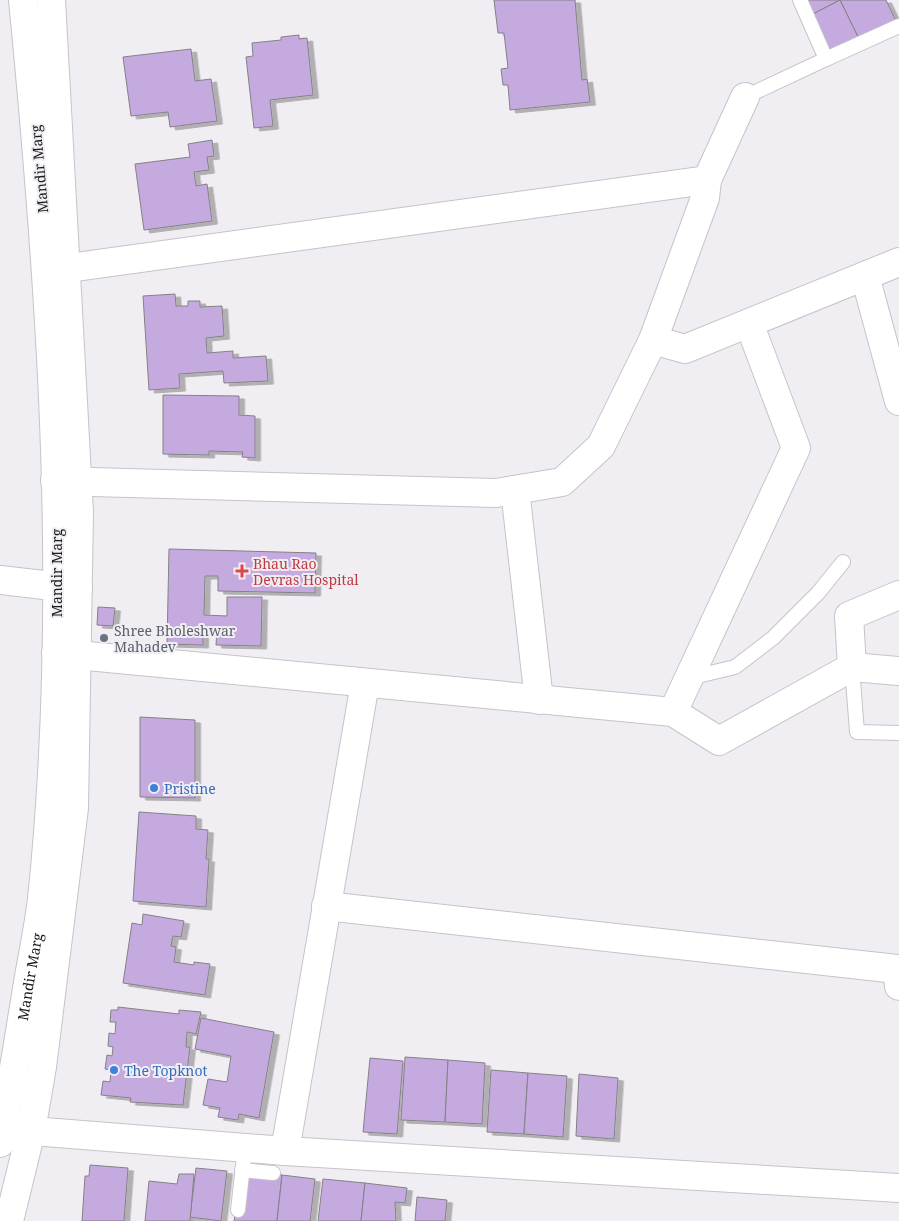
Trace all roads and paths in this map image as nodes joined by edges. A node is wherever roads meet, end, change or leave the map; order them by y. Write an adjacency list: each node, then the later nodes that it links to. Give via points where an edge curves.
1 (23, 0): 9 (street, Mandir Marg)
2 (51, 0): 9 (street)
3 (800, 0): 5 (lane)
4 (899, 26): 5 (lane)
5 (826, 59): 6 (lane)
6 (745, 97): 7 (street)
7 (707, 180): 9 (street); 12 (street, via 705,198)
8 (899, 262): 10 (street)
9 (56, 270): 14 (street)
10 (865, 276): 11 (street); 13 (street)
11 (749, 323): 12 (street, via 685,349); 23 (street, via 796,448)
12 (653, 340): 15 (street, via 601,446 562,482)
13 (899, 402)
14 (66, 481): 15 (street, via 496,493); 18 (street)
15 (514, 490): 25 (street)
16 (842, 562): 23 (lane, via 818,593 773,638 743,661 735,667)
17 (0, 580): 18 (street)
18 (68, 588): 20 (street)
19 (899, 595): 21 (street, via 849,616)
20 (66, 654): 24 (street); 30 (street, via 74,808 42,1067); 31 (street, Mandir Marg, via 54,737 42,901)
21 (852, 667): 22 (street); 26 (street, via 719,741); 27 (lane, via 857,732)
22 (899, 672)
23 (689, 678): 26 (street)
24 (365, 683): 25 (street); 28 (street)
25 (539, 700): 26 (street)
26 (673, 712)
27 (899, 734)
28 (326, 906): 29 (street); 33 (street)
29 (898, 975)
30 (30, 1131): 31 (street); 32 (street); 36 (street)
31 (2, 1136)
32 (243, 1159): 33 (street); 35 (lane)
33 (279, 1162): 34 (street)
34 (899, 1188)
35 (238, 1210)
36 (9, 1221)

